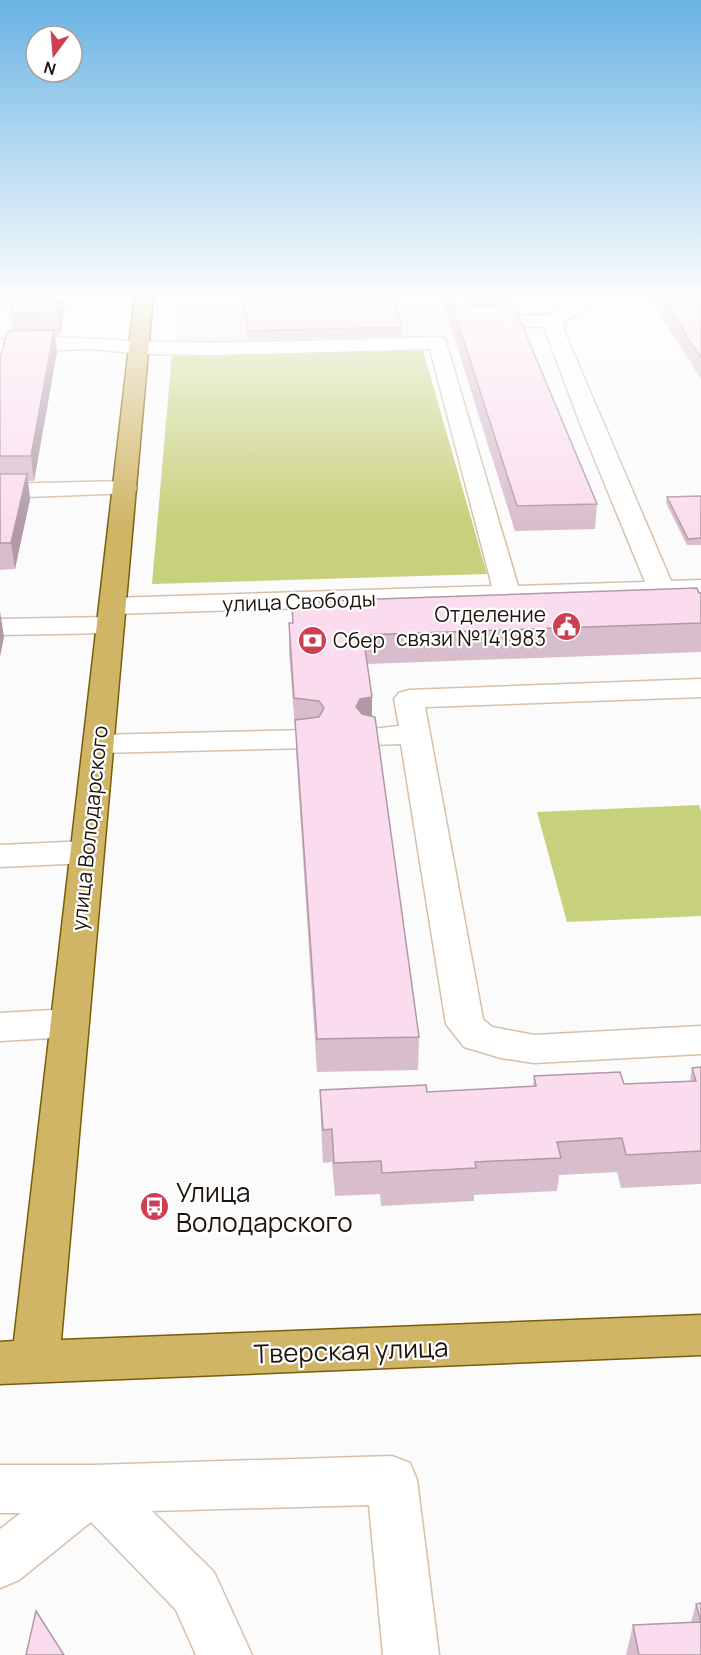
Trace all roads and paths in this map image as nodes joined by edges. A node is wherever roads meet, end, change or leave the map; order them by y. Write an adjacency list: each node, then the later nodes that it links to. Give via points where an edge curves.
1 (136, 372): 4 (main road, улица Володарского)
2 (446, 372): 8 (street)
3 (570, 372): 7 (street)
4 (125, 488): 5 (street); 9 (main road, улица Володарского)
5 (0, 491)
6 (701, 588): 7 (street, улица Свободы)
7 (661, 589): 8 (street, улица Свободы)
8 (507, 594): 9 (street, улица Свободы)
9 (111, 616): 10 (street, улица Свободы); 15 (main road, улица Володарского)
10 (0, 627)
11 (701, 688): 12 (street, via 409,699)
12 (415, 735): 13 (street); 20 (street, via 465,1024 478,1037 534,1049)
13 (373, 736)
14 (308, 739): 15 (street)
15 (98, 744): 16 (main road, улица Володарского)
16 (87, 852): 17 (street); 18 (main road, улица Володарского)
17 (0, 856)
18 (70, 1023): 19 (street); 22 (main road, улица Володарского)
19 (0, 1027)
20 (701, 1040)
21 (701, 1335): 22 (main road, Тверская улица)
22 (17, 1362)
23 (0, 1489): 24 (street)
24 (93, 1489): 25 (street); 26 (street, via 195,1591); 27 (street, via 392,1480)
25 (0, 1562)
26 (224, 1655)
27 (411, 1655)

